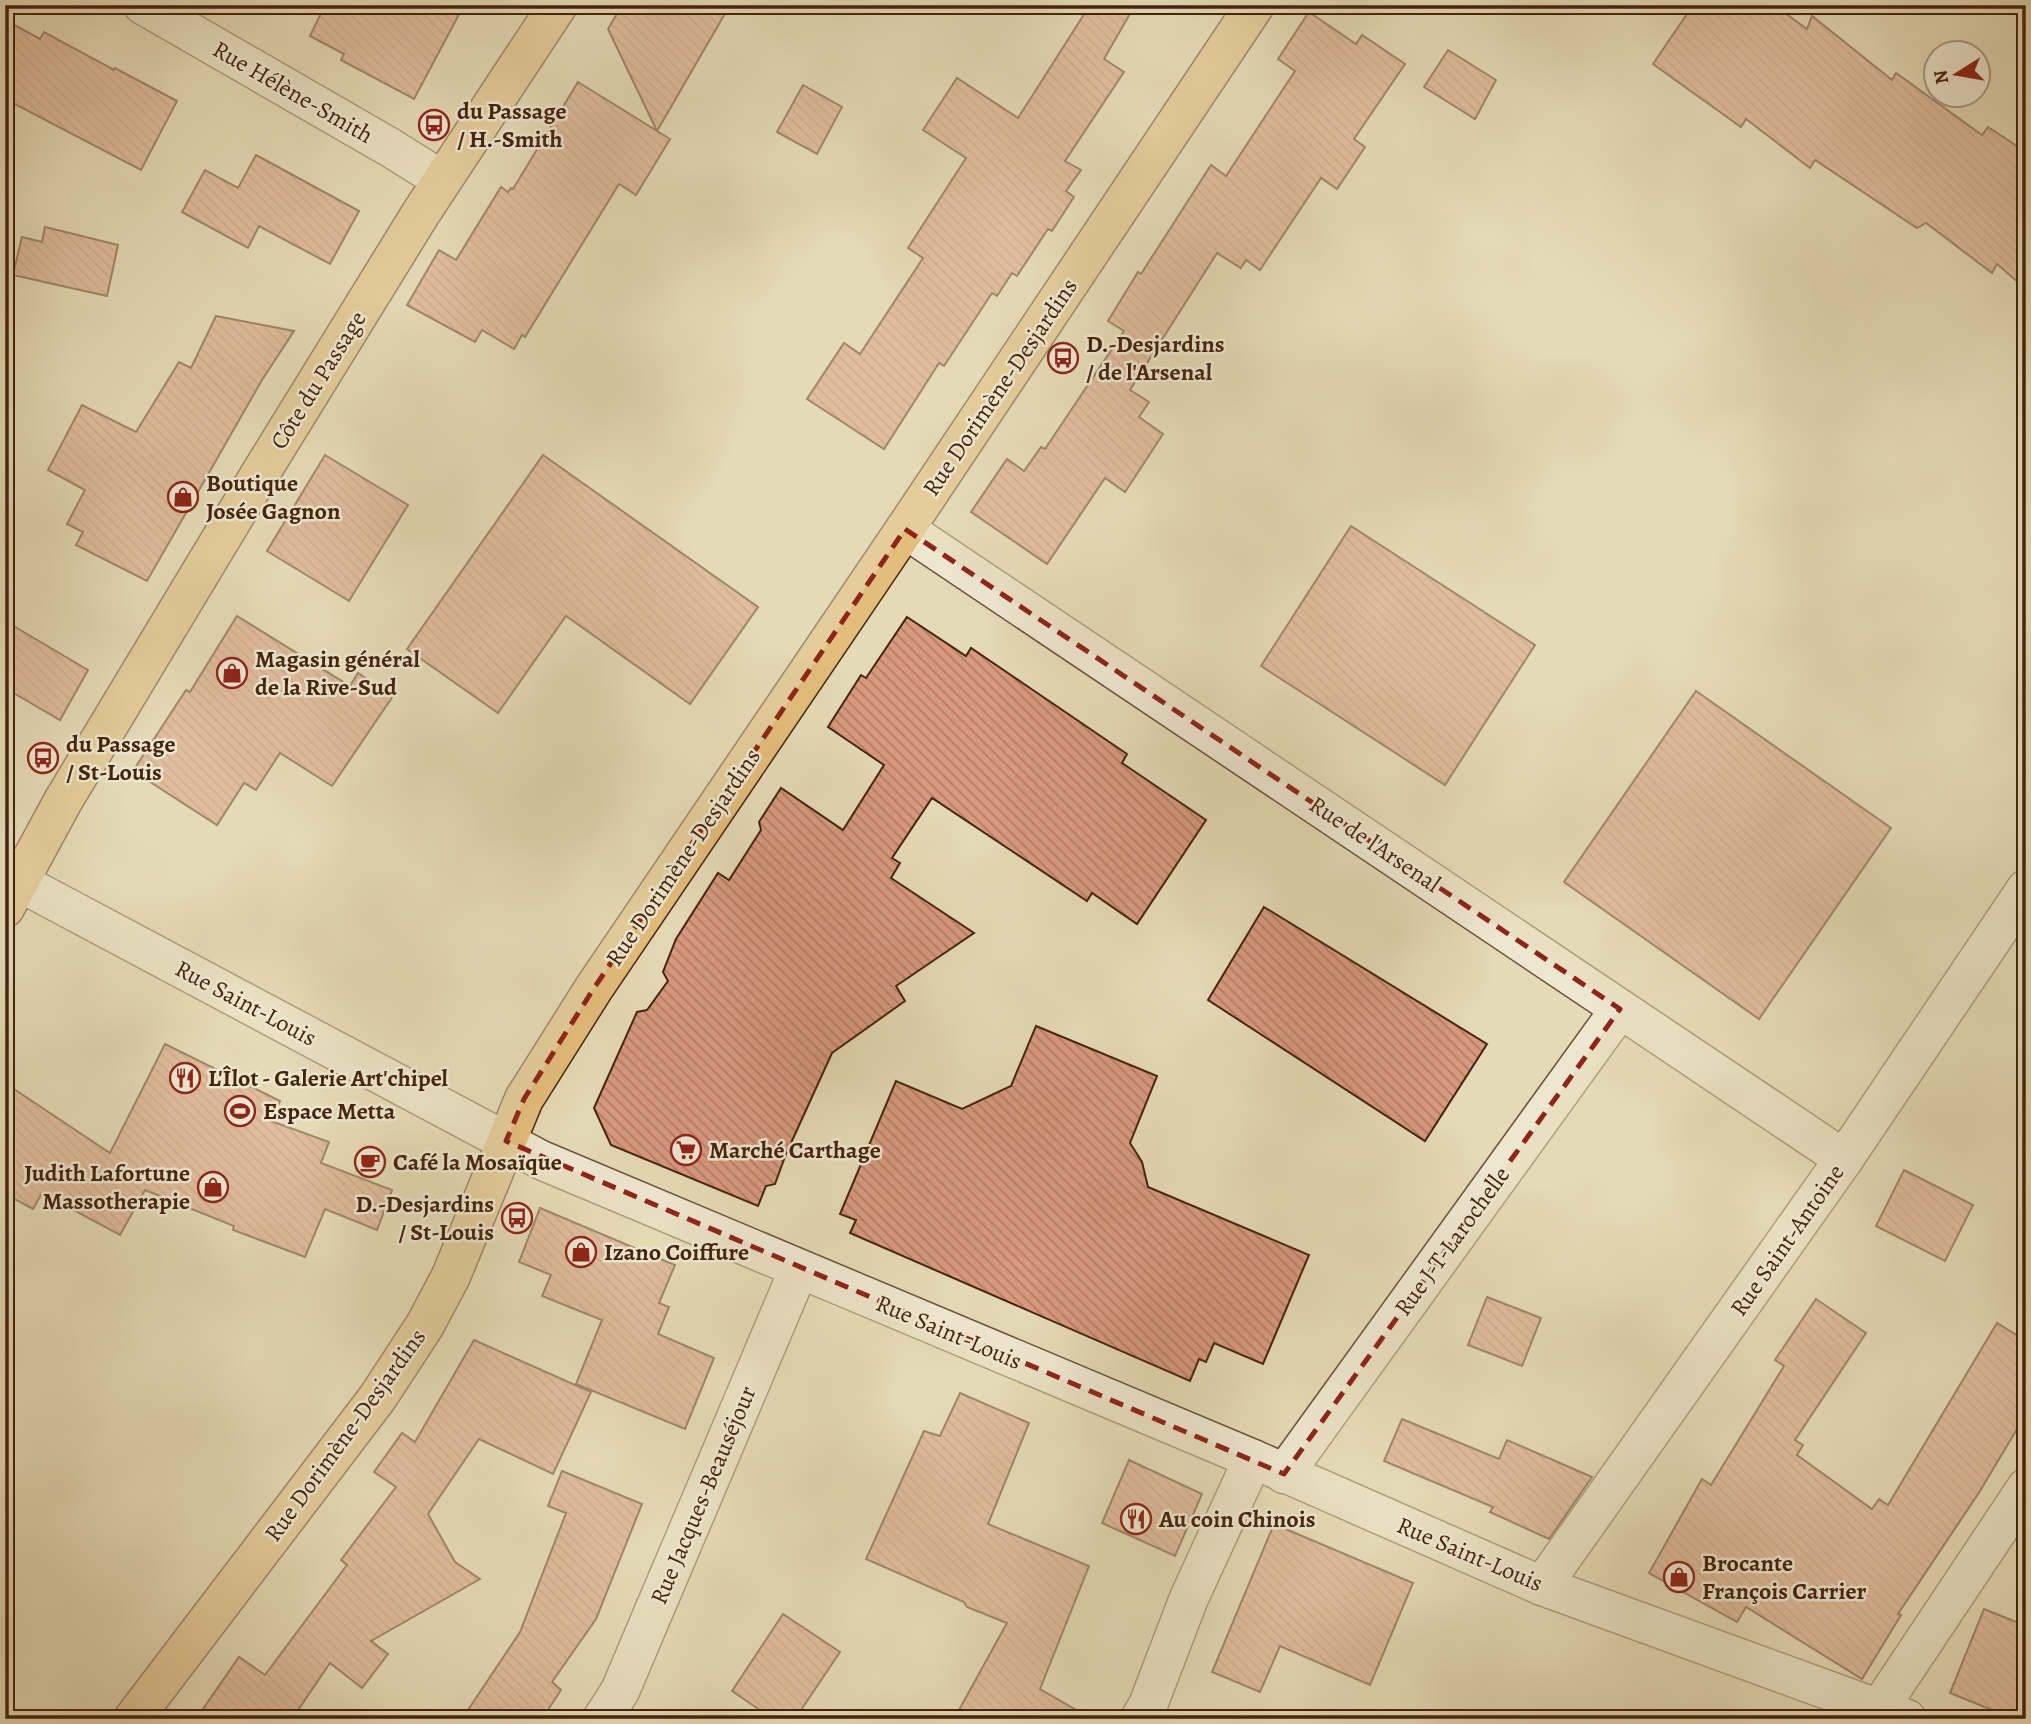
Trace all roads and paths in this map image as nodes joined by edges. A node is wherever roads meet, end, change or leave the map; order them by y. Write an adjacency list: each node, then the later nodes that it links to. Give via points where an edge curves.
1 (143, 5): 4 (street, Rue Hélène-Smith)
2 (558, 5): 4 (main road, Côte du Passage)
3 (1255, 5): 5 (main road, Rue Dorimène-Desjardins)
4 (442, 180): 7 (main road, Côte du Passage, via 260,474)
5 (905, 529): 8 (street, Rue de l'Arsenal); 9 (main road, Rue Dorimène-Desjardins, via 594,988 524,1099)
6 (2026, 889): 10 (street, Rue Saint-Antoine)
7 (12, 895): 9 (street, Rue Saint-Louis)
8 (1620, 1009): 10 (street, Rue de l'Arsenal); 12 (street, Rue J-T-Larochelle)
9 (506, 1141): 11 (street, Rue Saint-Louis); 16 (main road, Rue Dorimène-Desjardins, via 451,1276 418,1336 378,1397)
10 (1844, 1159): 14 (street, Rue Saint-Antoine)
11 (799, 1269): 12 (street, Rue Saint-Louis); 17 (street, Rue Jacques-Beauséjour, via 620,1691)
12 (1269, 1466): 14 (street, Rue Saint-Louis); 18 (street, Rue J-T-Larochelle, via 1189,1598)
13 (2026, 1488): 15 (street)
14 (1542, 1586): 15 (street, Rue Saint-Louis)
15 (1886, 1716)
16 (133, 1719)
17 (602, 1719)
18 (1140, 1719)

